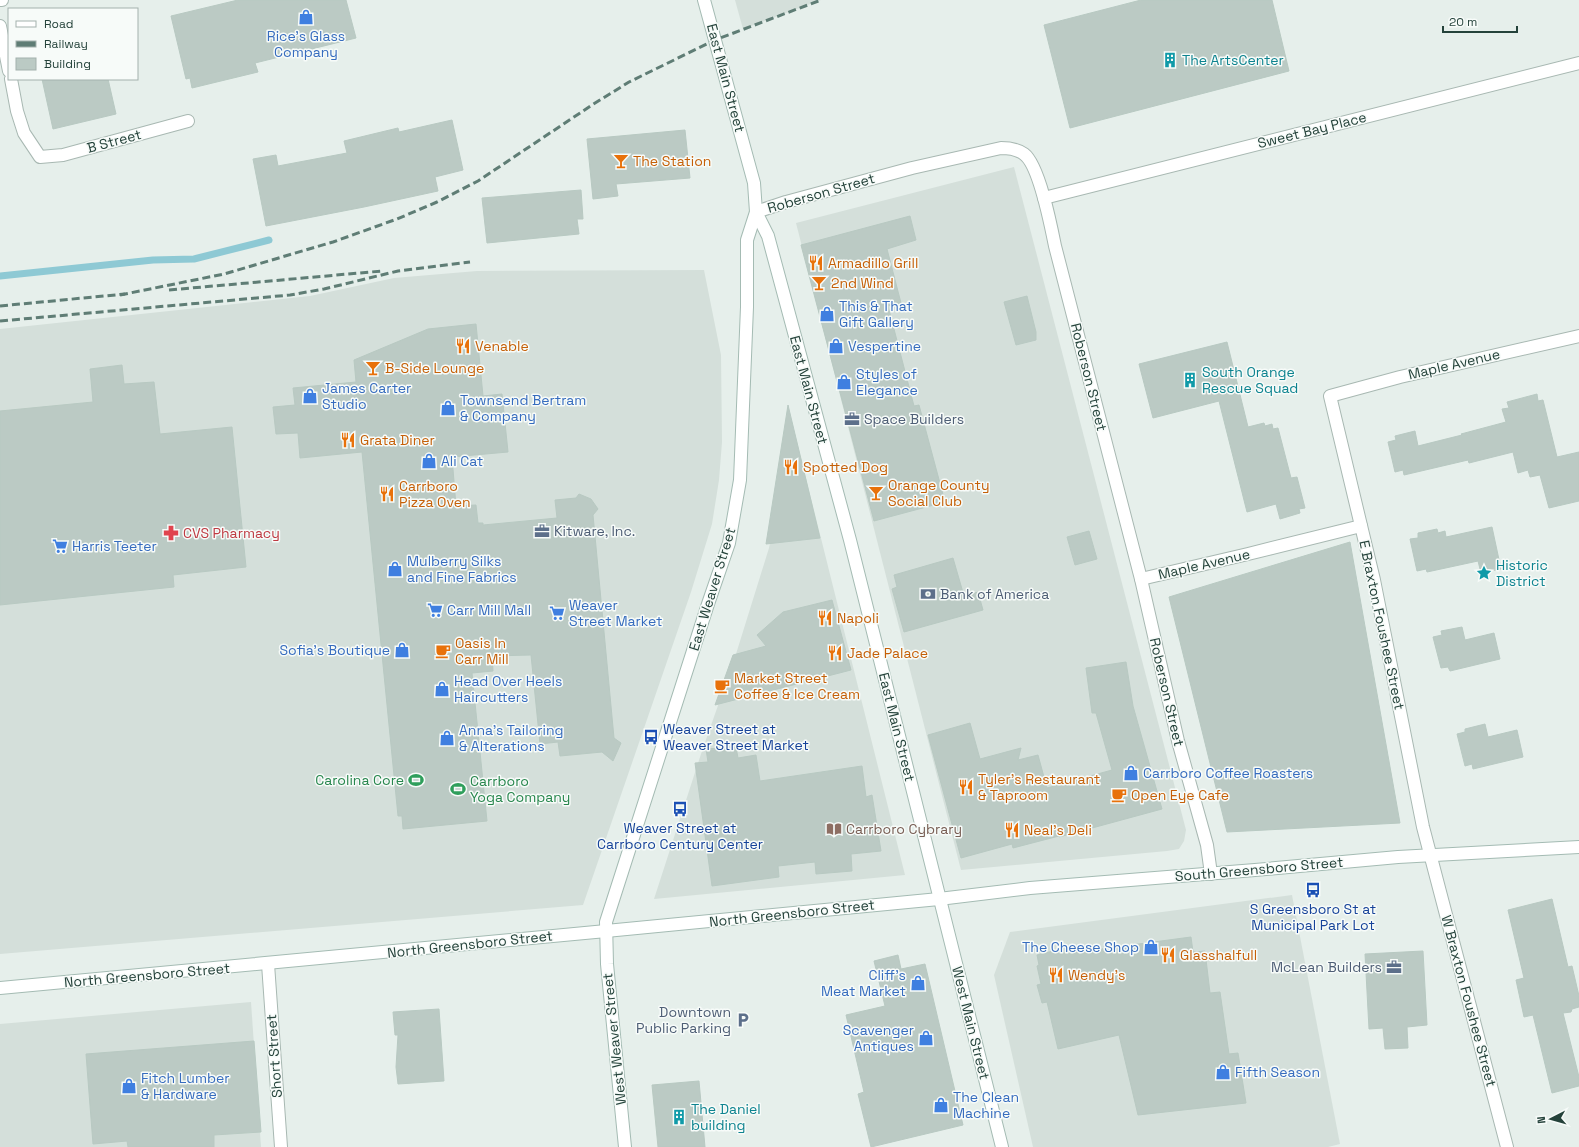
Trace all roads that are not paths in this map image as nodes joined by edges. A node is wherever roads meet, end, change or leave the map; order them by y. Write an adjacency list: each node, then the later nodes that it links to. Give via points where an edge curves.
1 (704, 0): 8 (street, East Main Street, via 754,183)
2 (0, 26): 4 (street)
3 (1579, 63): 7 (street, Sweet Bay Place)
4 (8, 66)
5 (11, 80): 6 (street, B Street, via 24,133 40,157 63,155)
6 (188, 121)
7 (1044, 198): 8 (street, Roberson Street, via 1031,162 1024,154 1014,149 1001,148 912,168); 12 (street, Roberson Street)
8 (756, 212): 16 (street, East Main Street, via 768,236 850,540); 17 (street, East Weaver Street, via 747,240 740,480 729,543 611,904)
9 (1579, 336): 10 (street, Maple Avenue, via 1400,377)
10 (1330, 396): 11 (street, E Braxton Foushee Street)
11 (1361, 526): 12 (street, Maple Avenue); 14 (street, E Braxton Foushee Street)
12 (1141, 579): 15 (street, Roberson Street, via 1178,741 1207,845)
13 (1579, 847): 14 (street, South Greensboro Street)
14 (1431, 854): 15 (street, South Greensboro Street); 23 (street, W Braxton Foushee Street)
15 (1211, 874): 16 (street, South Greensboro Street, via 1030,888)
16 (939, 899): 17 (street, North Greensboro Street); 22 (street, West Main Street)
17 (606, 931): 18 (street, North Greensboro Street); 21 (street, West Weaver Street)
18 (268, 964): 19 (street, North Greensboro Street); 20 (street, Short Street)
19 (0, 988)
20 (281, 1147)
21 (625, 1147)
22 (1002, 1147)
23 (1507, 1147)

